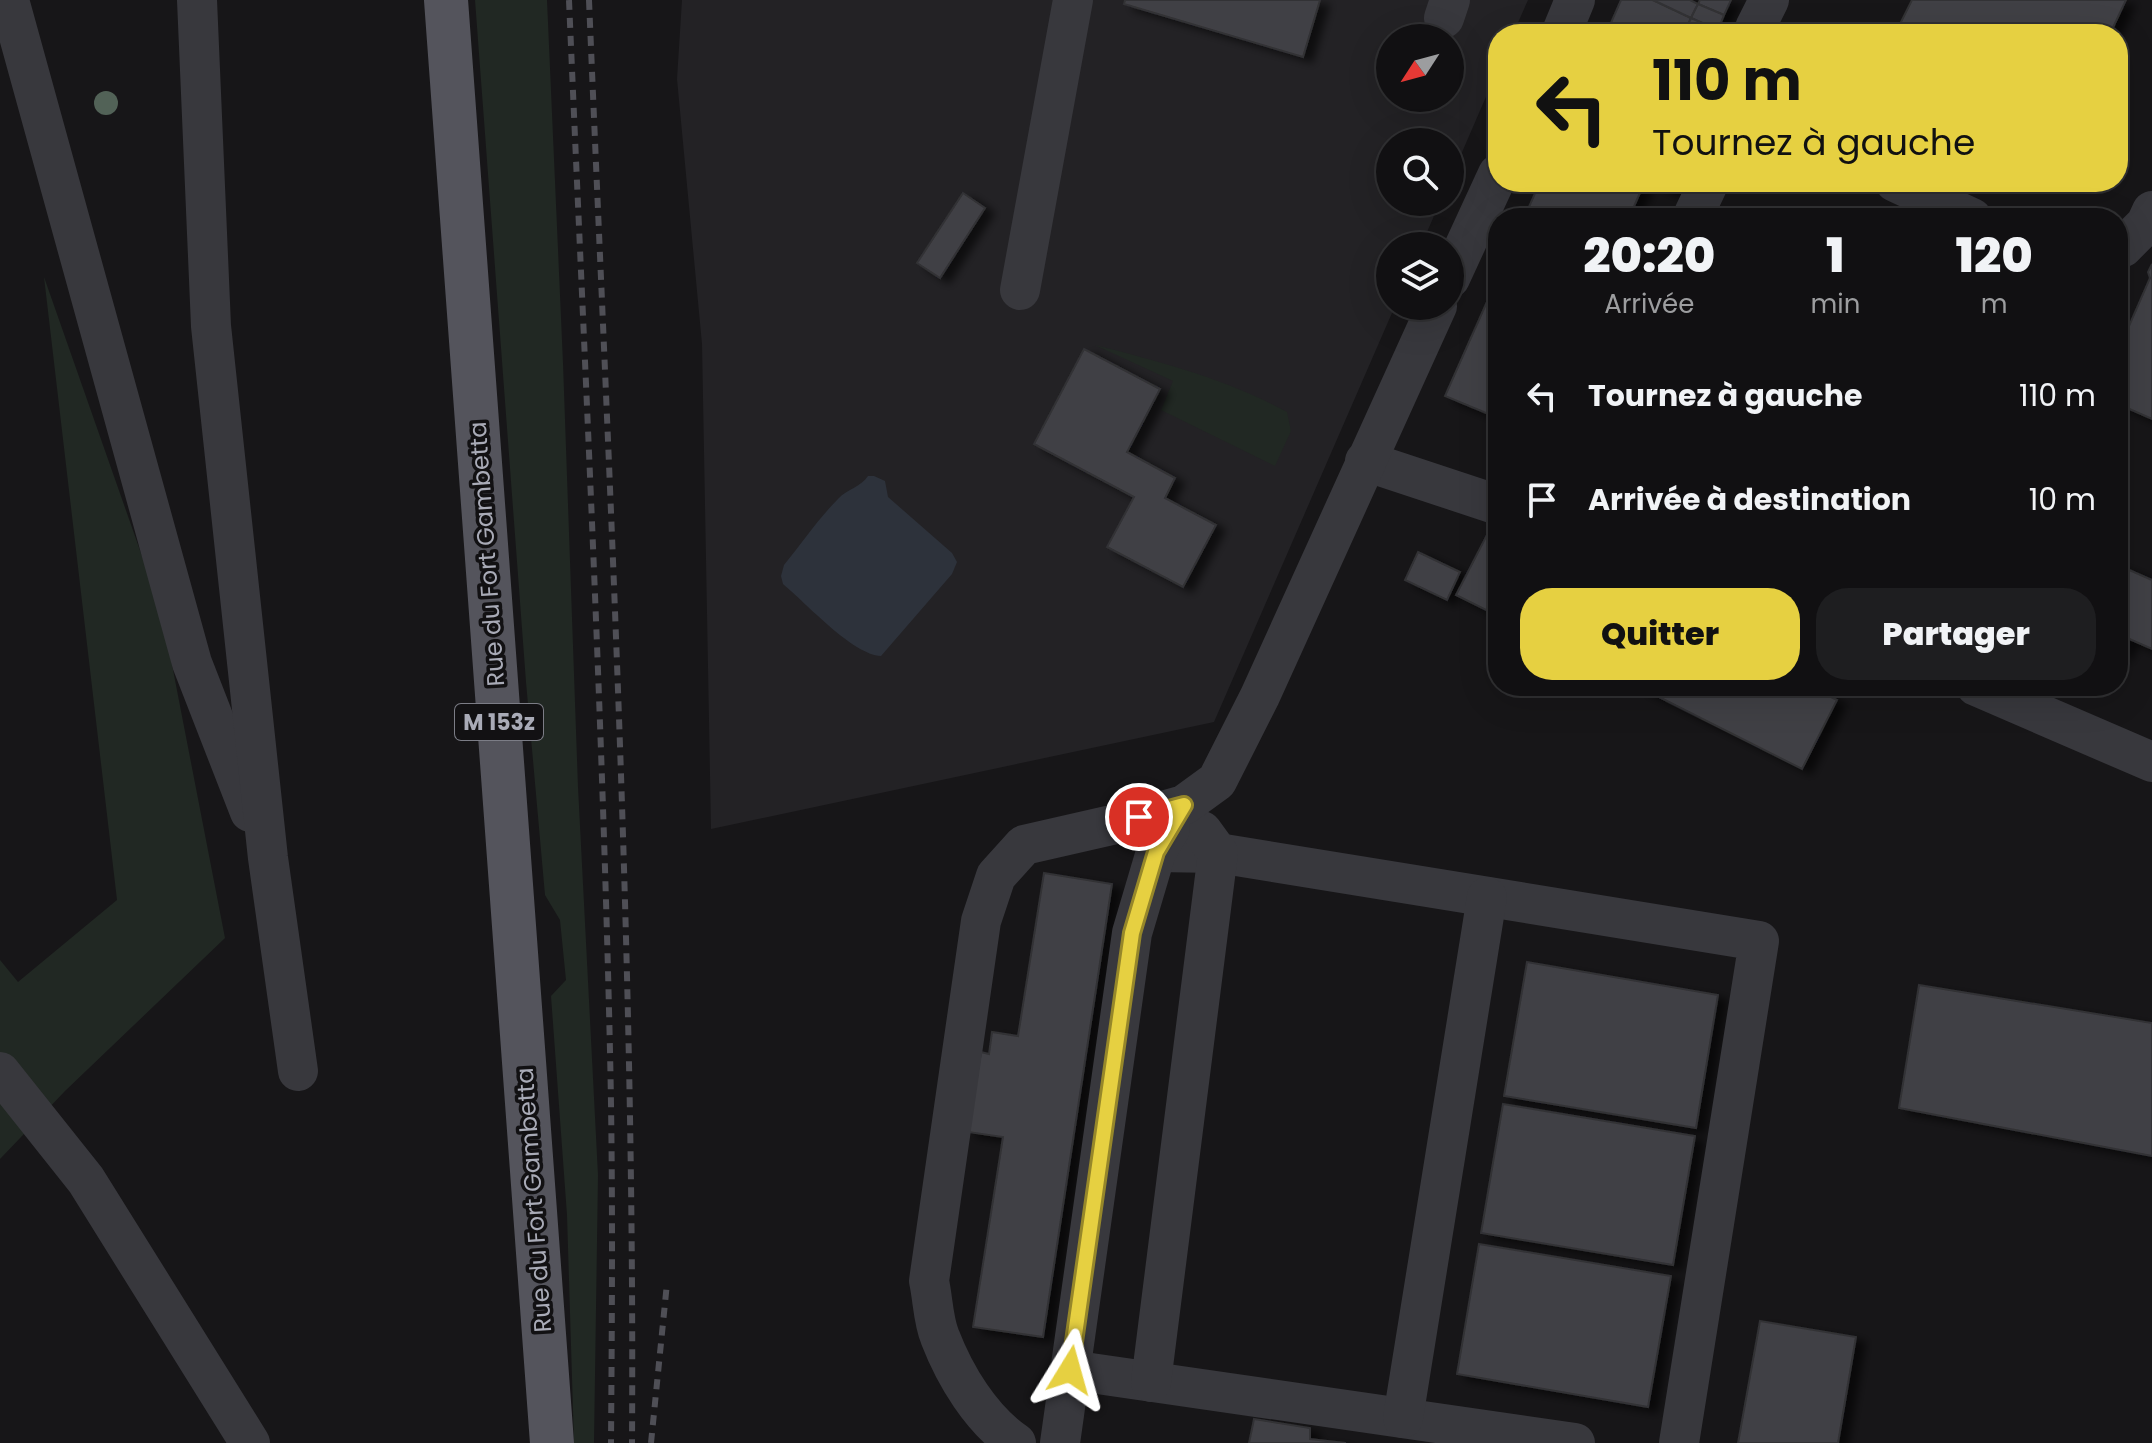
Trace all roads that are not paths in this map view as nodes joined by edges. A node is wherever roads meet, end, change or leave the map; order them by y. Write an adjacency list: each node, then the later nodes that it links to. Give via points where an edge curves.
1 (9, 0): 24 (lane, via 192,663)
2 (197, 0): 24 (lane, via 211,326)
3 (446, 0): 32 (main road, Rue du Fort Gambetta / M 153z)
4 (1073, 0): 15 (lane)
5 (1575, 0): 7 (lane)
6 (1769, 0): 8 (lane)
7 (1565, 24)
8 (1757, 24)
9 (1490, 192): 14 (lane)
10 (1916, 192): 11 (lane)
11 (1951, 208)
12 (2152, 211): 13 (lane)
13 (2128, 242)
14 (1464, 248)
15 (1020, 290)
16 (1430, 320): 17 (lane)
17 (1365, 461): 18 (lane); 21 (lane, via 1236,747 1217,781)
18 (1488, 502)
19 (1999, 696): 20 (lane)
20 (2152, 762)
21 (1184, 805): 22 (lane); 23 (lane); 33 (lane, via 1024,845 996,876 981,921 929,1281 939,1335 965,1387 1000,1432)
22 (1156, 852): 23 (lane); 28 (lane, via 1132,933)
23 (1218, 853): 25 (lane); 29 (lane)
24 (268, 858): 26 (lane)
25 (1487, 897): 30 (lane); 36 (lane, via 1759,941)
26 (298, 1071)
27 (0, 1072): 31 (lane, via 86,1180)
28 (1070, 1370): 29 (lane); 34 (lane)
29 (1151, 1382): 30 (lane)
30 (1403, 1418): 35 (lane)
31 (250, 1443)
32 (552, 1443)
33 (1016, 1443)
34 (1060, 1443)
35 (1575, 1443)
36 (1679, 1443)

